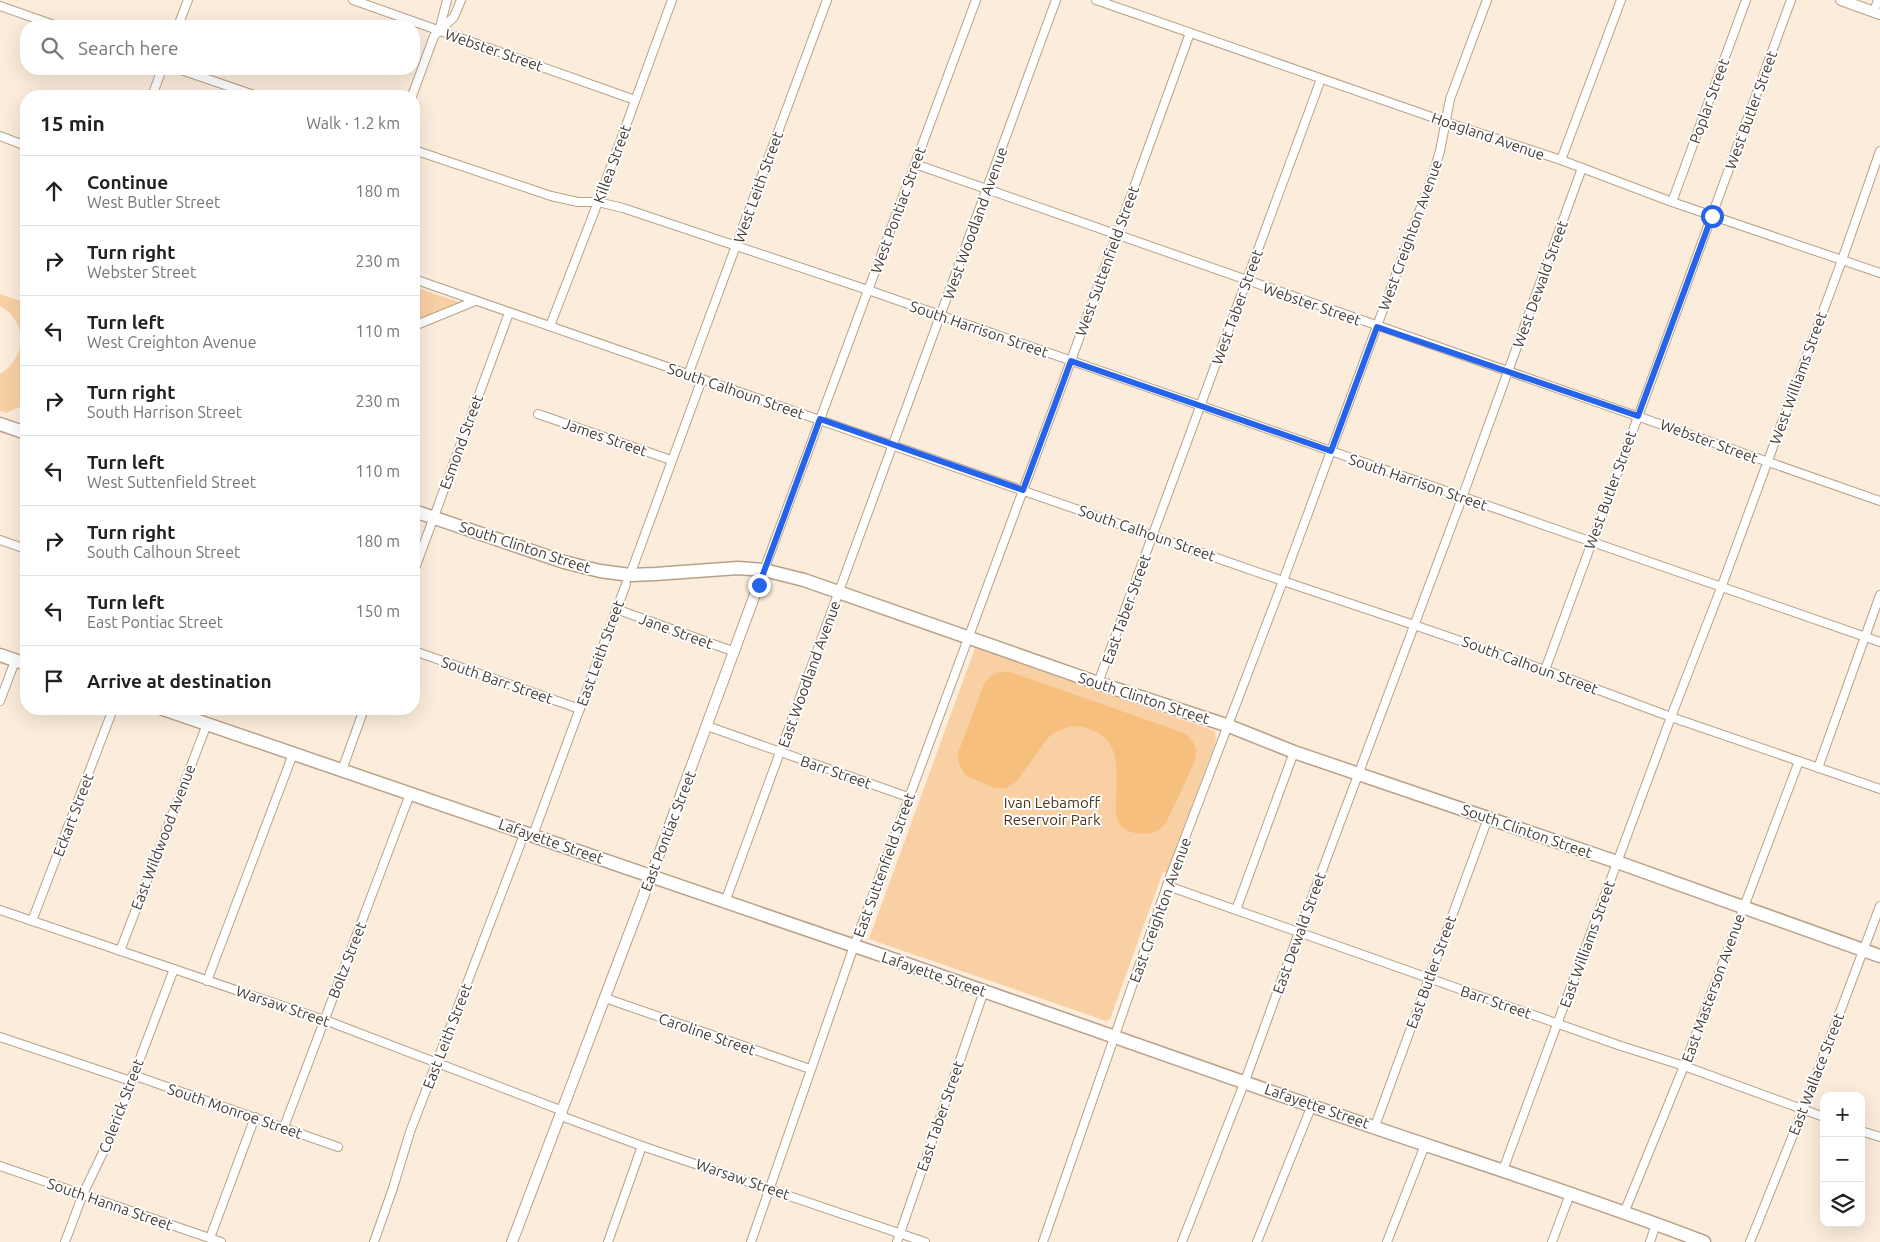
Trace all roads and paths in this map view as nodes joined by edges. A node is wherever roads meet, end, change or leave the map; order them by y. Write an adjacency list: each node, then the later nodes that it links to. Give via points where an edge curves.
1 (188, 0): 19 (street)
2 (354, 0): 20 (street, Webster Street)
3 (447, 0): 22 (street)
4 (461, 0): 22 (street, via 454,17)
5 (672, 0): 32 (street, Killea Street)
6 (827, 0): 46 (street, West Leith Street)
7 (976, 0): 39 (street, West Pontiac Street)
8 (1056, 0): 41 (street, West Woodland Avenue)
9 (1096, 0): 23 (street, Hoagland Avenue)
10 (1487, 0): 33 (street, West Creighton Avenue, via 1450,99)
11 (1621, 0): 38 (street)
12 (1746, 0): 43 (street, Poplar Street)
13 (1792, 0): 44 (street, West Butler Street)
14 (1841, 0): 17 (main road)
15 (1878, 0): 17 (street)
16 (0, 6): 18 (street)
17 (1877, 13)
18 (40, 20)
19 (180, 20)
20 (409, 20)
21 (420, 24): 22 (street, Webster Street)
22 (439, 31): 24 (street, via 434,36); 32 (street, Webster Street)
23 (1190, 33): 28 (street, Hoagland Avenue); 45 (street, West Suttenfield Street)
24 (420, 74)
25 (160, 75): 29 (street)
26 (196, 75): 30 (street)
27 (420, 75): 31 (street)
28 (1321, 79): 33 (street, Hoagland Avenue); 49 (street, West Taber Street)
29 (154, 90)
30 (239, 90)
31 (414, 90)
32 (635, 100): 42 (street, Killea Street)
33 (1446, 122): 38 (street, Hoagland Avenue); 57 (street, West Creighton Avenue, via 1432,177)
34 (0, 136): 35 (street)
35 (20, 144)
36 (1880, 151): 47 (street, West Williams Street)
37 (420, 152): 42 (street, South Harrison Street, via 551,196 578,202)
38 (1561, 160): 40 (street, Hoagland Avenue)
39 (915, 164): 41 (street, Webster Street); 51 (street, West Pontiac Street)
40 (1582, 168): 43 (street, Hoagland Avenue); 59 (street, West Dewald Street)
41 (986, 190): 45 (street, Webster Street); 54 (street, West Woodland Avenue)
42 (598, 202): 46 (street, South Harrison Street); 56 (street, Killea Street)
43 (1672, 202): 44 (street, Hoagland Avenue)
44 (1712, 216): 47 (street, Hoagland Avenue); 64 (street, West Butler Street)
45 (1116, 235): 49 (street, Webster Street); 58 (street, West Suttenfield Street)
46 (736, 246): 51 (street, South Harrison Street); 60 (street, West Leith Street)
47 (1842, 260): 48 (street, Hoagland Avenue); 71 (street, West Williams Street)
48 (1880, 273)
49 (1246, 281): 57 (street, Webster Street); 62 (street, West Taber Street)
50 (420, 282): 52 (street, South Calhoun Street)
51 (868, 290): 54 (street, South Harrison Street); 65 (street, West Pontiac Street)
52 (475, 301): 53 (street, South Calhoun Street); 55 (street)
53 (510, 313): 56 (street, South Calhoun Street); 76 (street, Esmond Street)
54 (941, 316): 58 (street, South Harrison Street); 68 (street, West Woodland Avenue)
55 (420, 324)
56 (550, 326): 60 (street, South Calhoun Street)
57 (1377, 327): 59 (street, Webster Street); 69 (street, West Creighton Avenue)
58 (1071, 361): 62 (street, South Harrison Street); 72 (street, West Suttenfield Street)
59 (1508, 372): 64 (street, Webster Street); 73 (street, West Dewald Street)
60 (688, 375): 61 (street, South Calhoun Street)
61 (702, 379): 65 (street, South Calhoun Street); 70 (street, East Leith Street)
62 (1201, 406): 69 (street, South Harrison Street); 77 (street, West Taber Street)
63 (538, 414): 70 (street, James Street)
64 (1638, 416): 71 (street, Webster Street); 79 (street, West Butler Street)
65 (820, 419): 68 (street, South Calhoun Street); 82 (street, East Pontiac Street)
66 (0, 424): 67 (highway)
67 (20, 431)
68 (893, 445): 72 (street, South Calhoun Street); 86 (street, East Woodland Avenue)
69 (1331, 451): 73 (street, South Harrison Street); 84 (street, West Creighton Avenue)
70 (672, 460): 83 (street, East Leith Street)
71 (1767, 462): 74 (street, Webster Street); 85 (street, West Williams Street)
72 (1023, 490): 77 (street, South Calhoun Street); 91 (street, East Suttenfield Street)
73 (1462, 497): 79 (street, South Harrison Street); 89 (street, West Dewald Street)
74 (1880, 501)
75 (420, 513): 76 (highway, South Clinton Street)
76 (433, 518): 81 (street, Esmond Street); 83 (highway, South Clinton Street)
77 (1153, 535): 84 (street, South Calhoun Street); 99 (street, East Taber Street)
78 (0, 540): 80 (street)
79 (1591, 542): 85 (street, South Harrison Street); 98 (street, West Butler Street)
80 (20, 547)
81 (420, 554)
82 (764, 570): 83 (highway, South Clinton Street, via 730,568); 86 (highway, South Clinton Street); 93 (main road, East Pontiac Street)
83 (628, 579): 88 (street, East Leith Street)
84 (1283, 581): 89 (street, South Calhoun Street); 108 (street, East Creighton Avenue)
85 (1721, 588): 90 (street, South Harrison Street); 105 (street, West Williams Street)
86 (839, 592): 91 (highway, South Clinton Street); 109 (street, East Woodland Avenue)
87 (1880, 595): 90 (street)
88 (616, 609): 93 (street, Jane Street); 101 (street, East Leith Street)
89 (1414, 624): 98 (street, South Calhoun Street); 115 (street, East Dewald Street)
90 (1865, 636): 92 (street, South Harrison Street); 113 (street)
91 (969, 637): 99 (highway, South Clinton Street); 118 (street, East Suttenfield Street)
92 (1880, 642)
93 (735, 652): 107 (main road, East Pontiac Street)
94 (420, 653): 101 (street, South Barr Street)
95 (0, 655): 96 (highway)
96 (20, 662)
97 (20, 664): 100 (street)
98 (1545, 670): 105 (street, South Calhoun Street)
99 (1098, 683): 108 (highway, South Clinton Street)
100 (0, 701)
101 (580, 709): 120 (street, East Leith Street)
102 (111, 715): 129 (street, Eckart Street)
103 (191, 715): 106 (highway, Lafayette Street)
104 (362, 715): 114 (street)
105 (1671, 717): 112 (street, South Calhoun Street); 121 (street, East Williams Street)
106 (207, 724): 111 (highway, Lafayette Street); 133 (street, East Wildwood Avenue)
107 (707, 726): 109 (street, Barr Street); 122 (main road, East Pontiac Street)
108 (1229, 726): 110 (highway, South Clinton Street); 123 (street, East Creighton Avenue)
109 (781, 752): 118 (street, Barr Street); 124 (street, East Woodland Avenue)
110 (1294, 752): 115 (highway, South Clinton Street); 128 (street)
111 (293, 754): 114 (highway, Lafayette Street); 137 (street)
112 (1799, 761): 113 (street, South Calhoun Street); 125 (street, East Masterson Avenue)
113 (1818, 768): 116 (street, South Calhoun Street)
114 (342, 770): 117 (highway, Lafayette Street)
115 (1359, 773): 119 (highway, South Clinton Street); 130 (street, East Dewald Street)
116 (1880, 789)
117 (410, 794): 120 (highway, Lafayette Street); 140 (street, Boltz Street)
118 (908, 797): 131 (street, East Suttenfield Street)
119 (1488, 818): 121 (highway, South Clinton Street); 136 (street, East Butler Street)
120 (529, 833): 122 (highway, Lafayette Street); 144 (street, East Leith Street)
121 (1617, 862): 125 (highway, South Clinton Street); 141 (street, East Williams Street)
122 (651, 876): 124 (highway, Lafayette Street); 139 (main road, East Pontiac Street)
123 (1168, 886): 128 (street, Barr Street); 142 (street, East Creighton Avenue)
124 (725, 902): 131 (highway, Lafayette Street)
125 (1743, 906): 132 (highway, South Clinton Street); 145 (street, East Masterson Avenue)
126 (1880, 906): 132 (street, East Wallace Street)
127 (0, 910): 129 (street, Warsaw Street)
128 (1236, 910): 130 (street, Barr Street)
129 (32, 921): 133 (street, Warsaw Street)
130 (1298, 932): 136 (street, Barr Street); 148 (street, East Dewald Street)
131 (854, 946): 138 (highway, Lafayette Street); 146 (street, East Suttenfield Street)
132 (1864, 948): 134 (highway, South Clinton Street); 150 (street, East Wallace Street)
133 (120, 951): 135 (street, Warsaw Street)
134 (1880, 956)
135 (174, 968): 137 (street, Warsaw Street); 147 (street, Colerick Street)
136 (1429, 978): 141 (street, Barr Street); 154 (street, East Butler Street)
137 (207, 981): 140 (street, Warsaw Street)
138 (984, 991): 142 (highway, Lafayette Street); 168 (street, East Taber Street)
139 (605, 998): 146 (street, Caroline Street); 151 (main road, East Pontiac Street)
140 (324, 1020): 144 (street, Warsaw Street); 155 (street, Boltz Street)
141 (1558, 1024): 145 (street, Barr Street); 162 (street, East Williams Street)
142 (1116, 1035): 148 (highway, Lafayette Street); 178 (street, East Creighton Avenue)
143 (0, 1037): 147 (street, South Monroe Street)
144 (437, 1063): 151 (street, Warsaw Street); 172 (street, East Leith Street, via 410,1132)
145 (1684, 1066): 150 (street, Barr Street); 166 (street, East Masterson Avenue)
146 (810, 1069): 163 (street, East Suttenfield Street)
147 (132, 1078): 153 (street, South Monroe Street); 164 (street, Colerick Street, via 109,1140)
148 (1245, 1081): 149 (highway, Lafayette Street); 179 (street, East Dewald Street)
149 (1312, 1105): 154 (highway, Lafayette Street); 180 (street)
150 (1803, 1110): 152 (street, Barr Street); 185 (street, East Wallace Street)
151 (562, 1113): 160 (street, Warsaw Street); 173 (main road, East Pontiac Street)
152 (1820, 1116)
153 (255, 1117): 155 (street, South Monroe Street); 169 (street)
154 (1375, 1126): 158 (highway, Lafayette Street)
155 (284, 1127): 159 (street, South Monroe Street)
156 (1865, 1132): 157 (street)
157 (1880, 1137)
158 (1425, 1145): 162 (highway, Lafayette Street); 181 (street)
159 (338, 1146)
160 (642, 1146): 163 (street, Warsaw Street); 174 (street)
161 (0, 1166): 164 (street, South Hanna Street)
162 (1503, 1170): 165 (highway, Lafayette Street)
163 (770, 1188): 168 (street, Warsaw Street); 175 (street, East Suttenfield Street)
164 (83, 1194): 169 (street, South Hanna Street); 170 (street, Colerick Street)
165 (1570, 1194): 166 (highway, Lafayette Street); 182 (street)
166 (1624, 1213): 167 (highway, Lafayette Street)
167 (1656, 1224): 183 (street); 184 (highway, Lafayette Street)
168 (899, 1234): 176 (street, East Taber Street); 177 (street, Warsaw Street)
169 (210, 1238): 171 (street, South Hanna Street)
170 (65, 1242)
171 (221, 1242)
172 (374, 1242)
173 (512, 1242)
174 (608, 1242)
175 (751, 1242)
176 (896, 1242)
177 (925, 1242)
178 (1043, 1242)
179 (1182, 1242)
180 (1257, 1242)
181 (1388, 1242)
182 (1552, 1242)
183 (1650, 1242)
184 (1704, 1242)
185 (1750, 1242)

